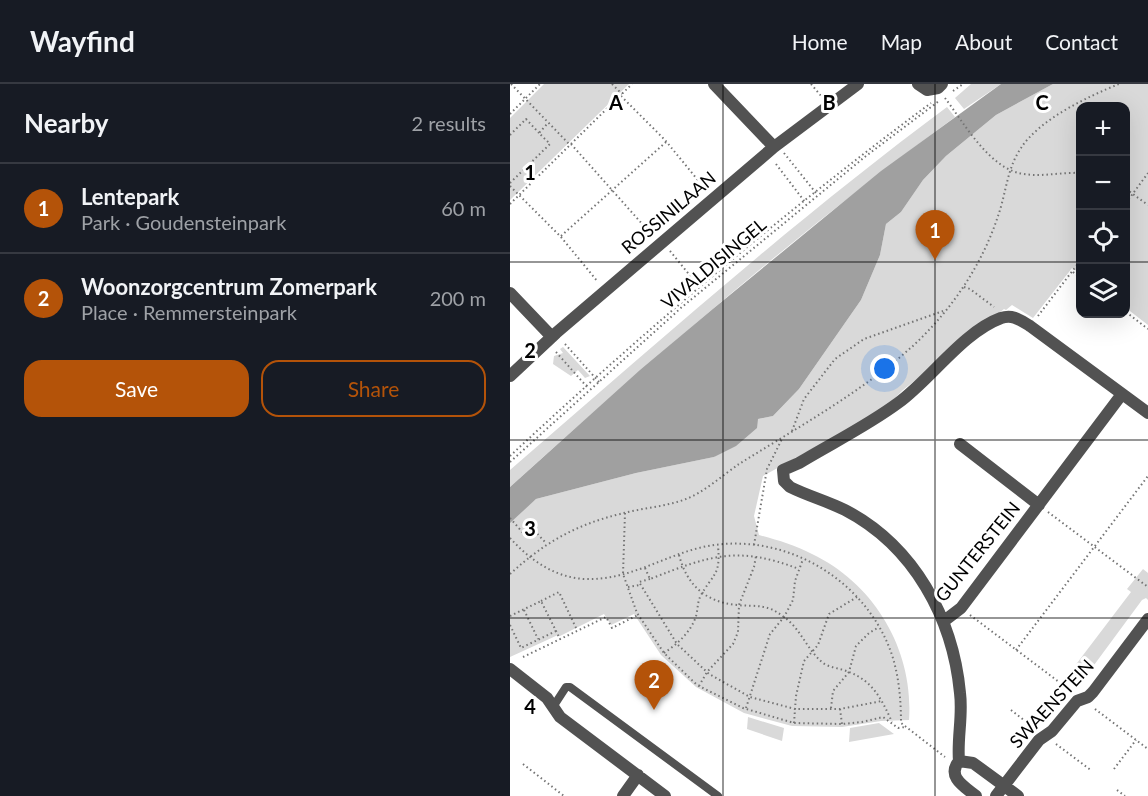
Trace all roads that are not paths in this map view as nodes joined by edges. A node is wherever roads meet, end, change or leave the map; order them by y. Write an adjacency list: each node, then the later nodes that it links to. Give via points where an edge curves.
1 (714, 84): 5 (street)
2 (858, 84): 5 (street, ROSSINILAAN)
3 (918, 84): 4 (street, via 927,90)
4 (945, 91)
5 (776, 152): 7 (street, ROSSINILAAN, via 713,199)
6 (510, 293): 7 (street)
7 (552, 337): 8 (street, ROSSINILAAN)
8 (510, 376)
9 (1122, 394): 10 (street); 12 (street, GUNTERSTEIN); 14 (street, via 1016,317 998,319 968,339 898,403 783,470 784,481 790,488 845,510 887,541 921,578)
10 (1148, 413)
11 (960, 444): 12 (street, GUNTERSTEIN)
12 (1039, 505): 14 (street, GUNTERSTEIN, via 961,608)
13 (1148, 619): 19 (street, SWAENSTEIN, via 1093,692 1072,706 1052,732 1039,740)
14 (944, 621): 17 (street, via 960,690)
15 (510, 669): 16 (street)
16 (553, 707): 18 (street, via 560,717); 22 (lane, via 566,687 570,687)
17 (959, 761): 19 (street, via 973,763); 23 (street, via 954,776)
18 (639, 775): 20 (street); 21 (street)
19 (1004, 786): 24 (street, SWAENSTEIN); 25 (street)
20 (623, 796)
21 (665, 796)
22 (718, 796)
23 (976, 796)
24 (996, 796)
25 (1018, 796)

